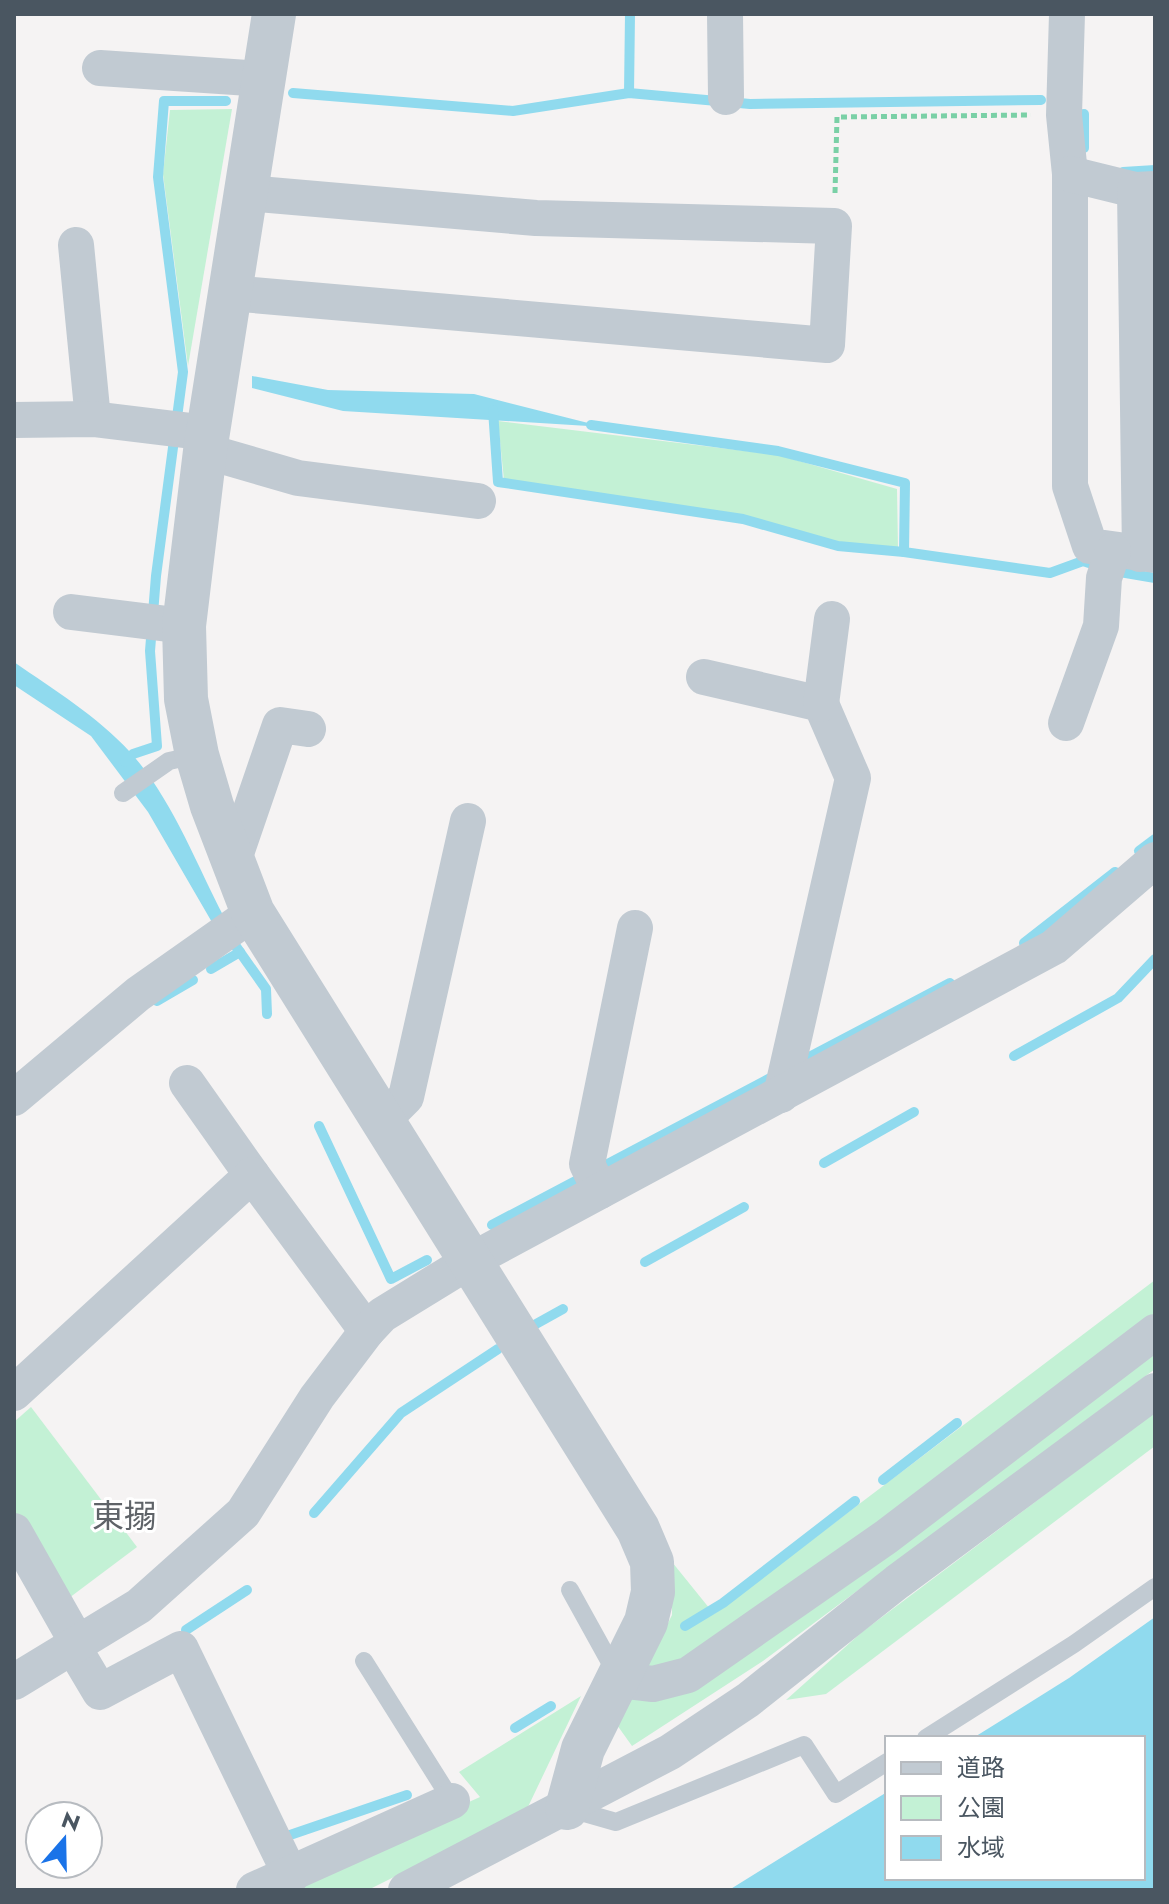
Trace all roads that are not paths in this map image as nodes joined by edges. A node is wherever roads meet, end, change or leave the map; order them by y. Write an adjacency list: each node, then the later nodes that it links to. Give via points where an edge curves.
1 (274, 14): 5 (street)
2 (725, 14): 6 (street)
3 (1067, 14): 7 (street, via 1064,115)
4 (100, 68): 5 (street)
5 (263, 79): 9 (street)
6 (726, 97)
7 (1070, 174): 8 (street); 16 (street, via 1070,486 1090,546)
8 (1145, 190): 16 (street)
9 (246, 193): 11 (street); 11 (street, via 536,218 834,226 827,345)
10 (76, 245): 12 (street)
11 (230, 293): 14 (street)
12 (93, 419): 13 (street); 14 (street)
13 (14, 420)
14 (191, 435): 15 (street, via 298,478); 19 (street)
15 (478, 501)
16 (1128, 559): 22 (street)
17 (71, 612): 19 (street)
18 (832, 619): 21 (street)
19 (160, 623): 24 (street, via 186,699)
20 (704, 677): 21 (street)
21 (821, 704): 31 (street, via 853,778)
22 (1066, 723)
23 (308, 729): 28 (street, via 280,725)
24 (197, 755): 25 (lane, via 169,761); 28 (street)
25 (123, 793)
26 (468, 821): 34 (street, via 406,1097)
27 (1155, 860): 31 (street, via 1054,947)
28 (233, 862): 29 (street)
29 (233, 926): 33 (street, via 138,994); 34 (street)
30 (635, 928): 36 (street)
31 (783, 1078): 36 (street)
32 (187, 1083): 35 (street)
33 (14, 1098)
34 (382, 1121): 37 (street)
35 (252, 1175): 38 (street); 41 (street)
36 (594, 1178): 37 (street)
37 (470, 1261): 38 (street, via 382,1315); 47 (street, via 638,1529 652,1562 646,1622)
38 (367, 1331): 45 (street, via 317,1397 243,1513 139,1606)
39 (1155, 1332): 47 (street, via 886,1537 688,1675 653,1684)
40 (1155, 1391): 52 (street, via 748,1700 670,1752)
41 (14, 1393)
42 (14, 1531): 45 (street)
43 (1155, 1587): 49 (lane)
44 (570, 1590): 47 (lane)
45 (78, 1644): 48 (street); 53 (street, via 78,1655 100,1692 181,1649)
46 (364, 1661): 51 (lane)
47 (619, 1680): 52 (street, via 583,1749)
48 (14, 1682)
49 (929, 1736)
50 (885, 1763): 52 (lane, via 836,1794 804,1745 616,1822)
51 (452, 1801): 53 (street)
52 (567, 1808): 55 (street)
53 (291, 1876): 54 (street)
54 (254, 1890)
55 (406, 1890)

